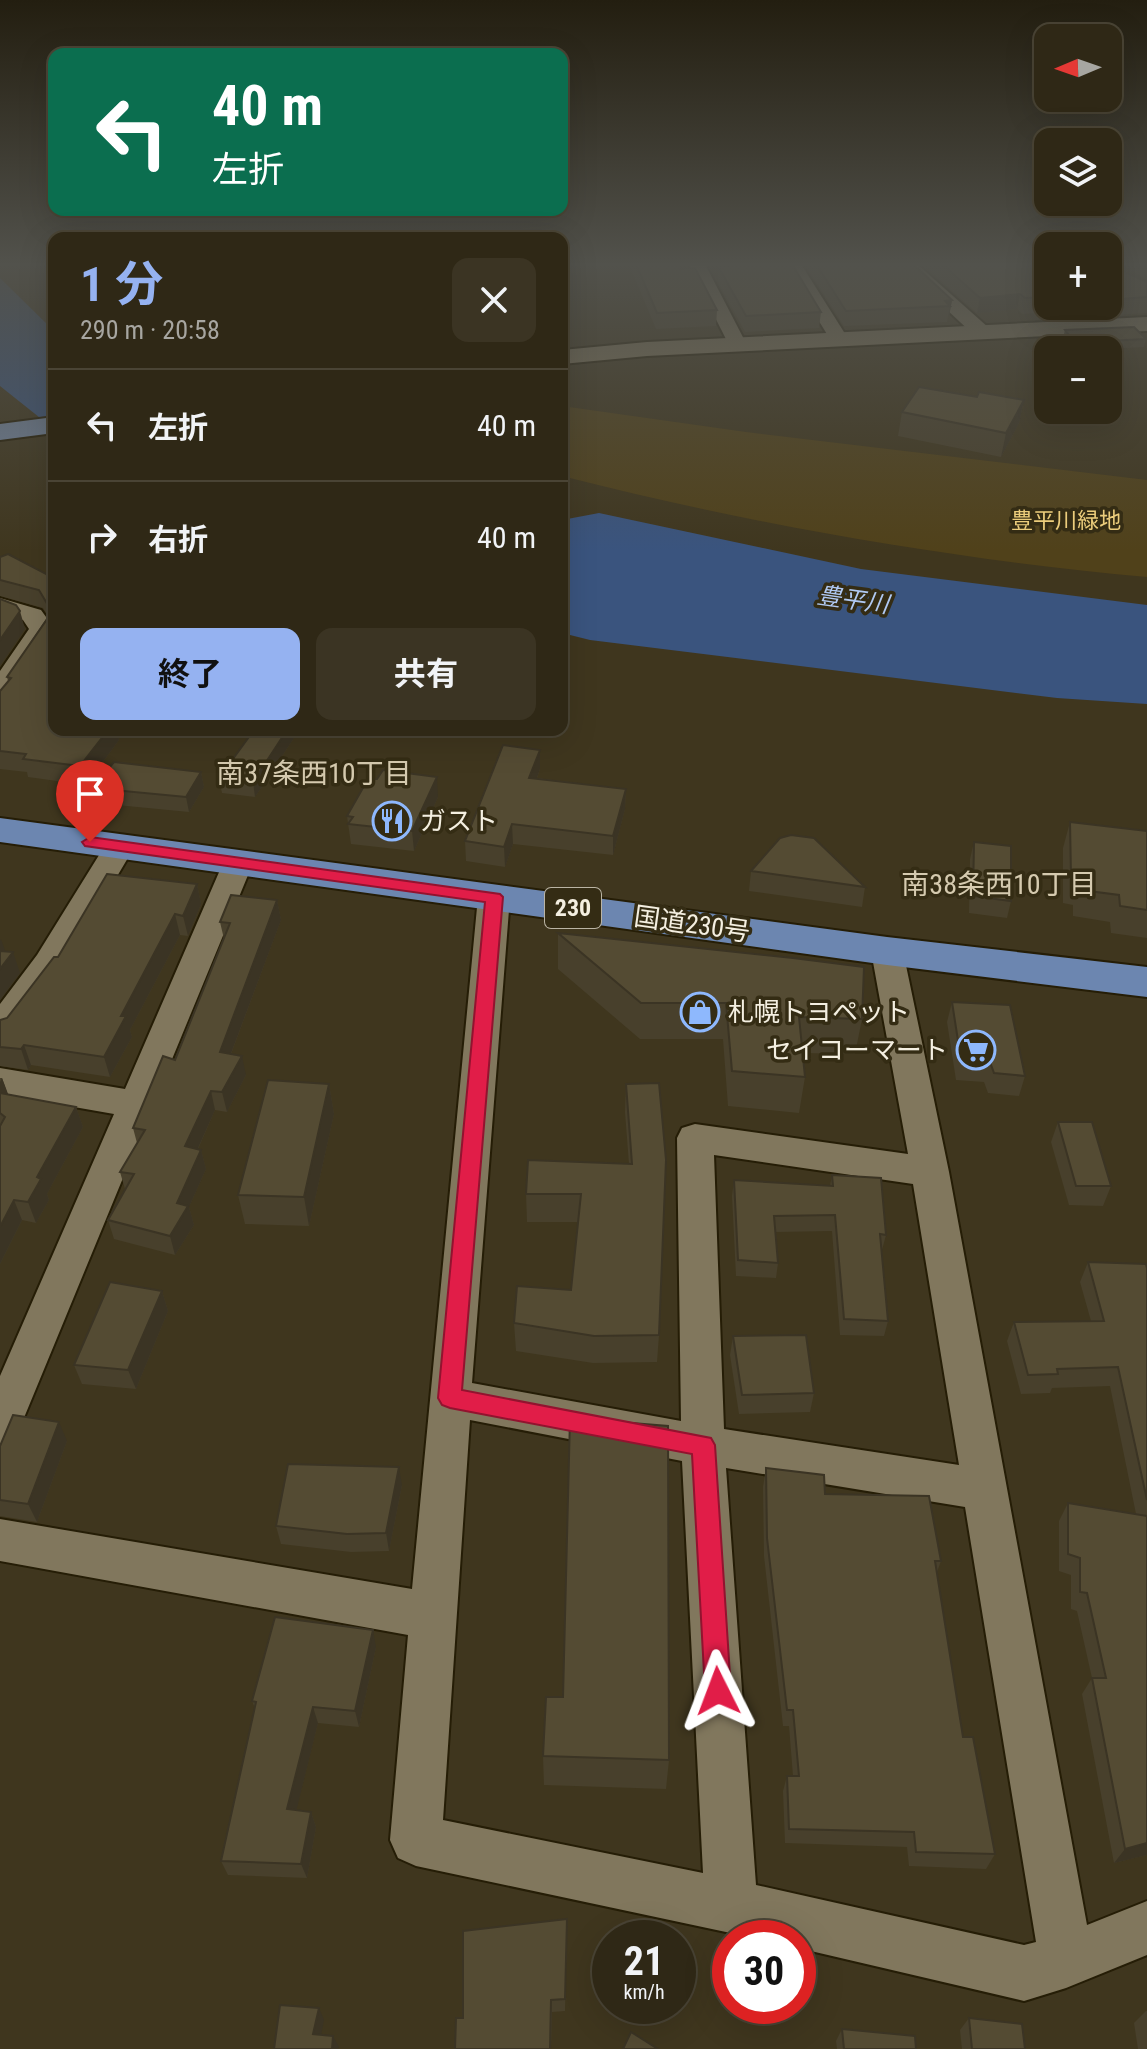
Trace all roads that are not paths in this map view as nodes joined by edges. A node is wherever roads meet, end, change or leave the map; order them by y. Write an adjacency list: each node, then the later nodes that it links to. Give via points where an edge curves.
1 (48, 426): 2 (main road)
2 (0, 432)
3 (0, 605): 4 (street, via 32,615)
4 (48, 630): 5 (street)
5 (11, 660): 6 (street)
6 (0, 690)
7 (0, 830): 8 (highway, 国道230号 / 230)
8 (120, 846): 9 (highway, 国道230号 / 230); 13 (street, via 49,963)
9 (238, 863): 10 (highway, 国道230号 / 230); 15 (street)
10 (494, 897): 11 (highway, 国道230号 / 230); 17 (street)
11 (887, 951): 12 (highway, 国道230号 / 230); 16 (street)
12 (1147, 982)
13 (0, 1028)
14 (0, 1081): 15 (street)
15 (134, 1104): 18 (street)
16 (930, 1172): 19 (street, via 695,1138); 20 (street)
17 (450, 1398): 19 (street); 22 (street)
18 (0, 1425)
19 (703, 1445): 20 (street); 23 (street)
20 (983, 1489): 25 (street)
21 (0, 1540): 22 (street)
22 (432, 1616): 23 (street, via 416,1840)
23 (731, 1906): 25 (street, via 1024,1973)
24 (1147, 1928): 25 (street)
25 (1066, 1961)

